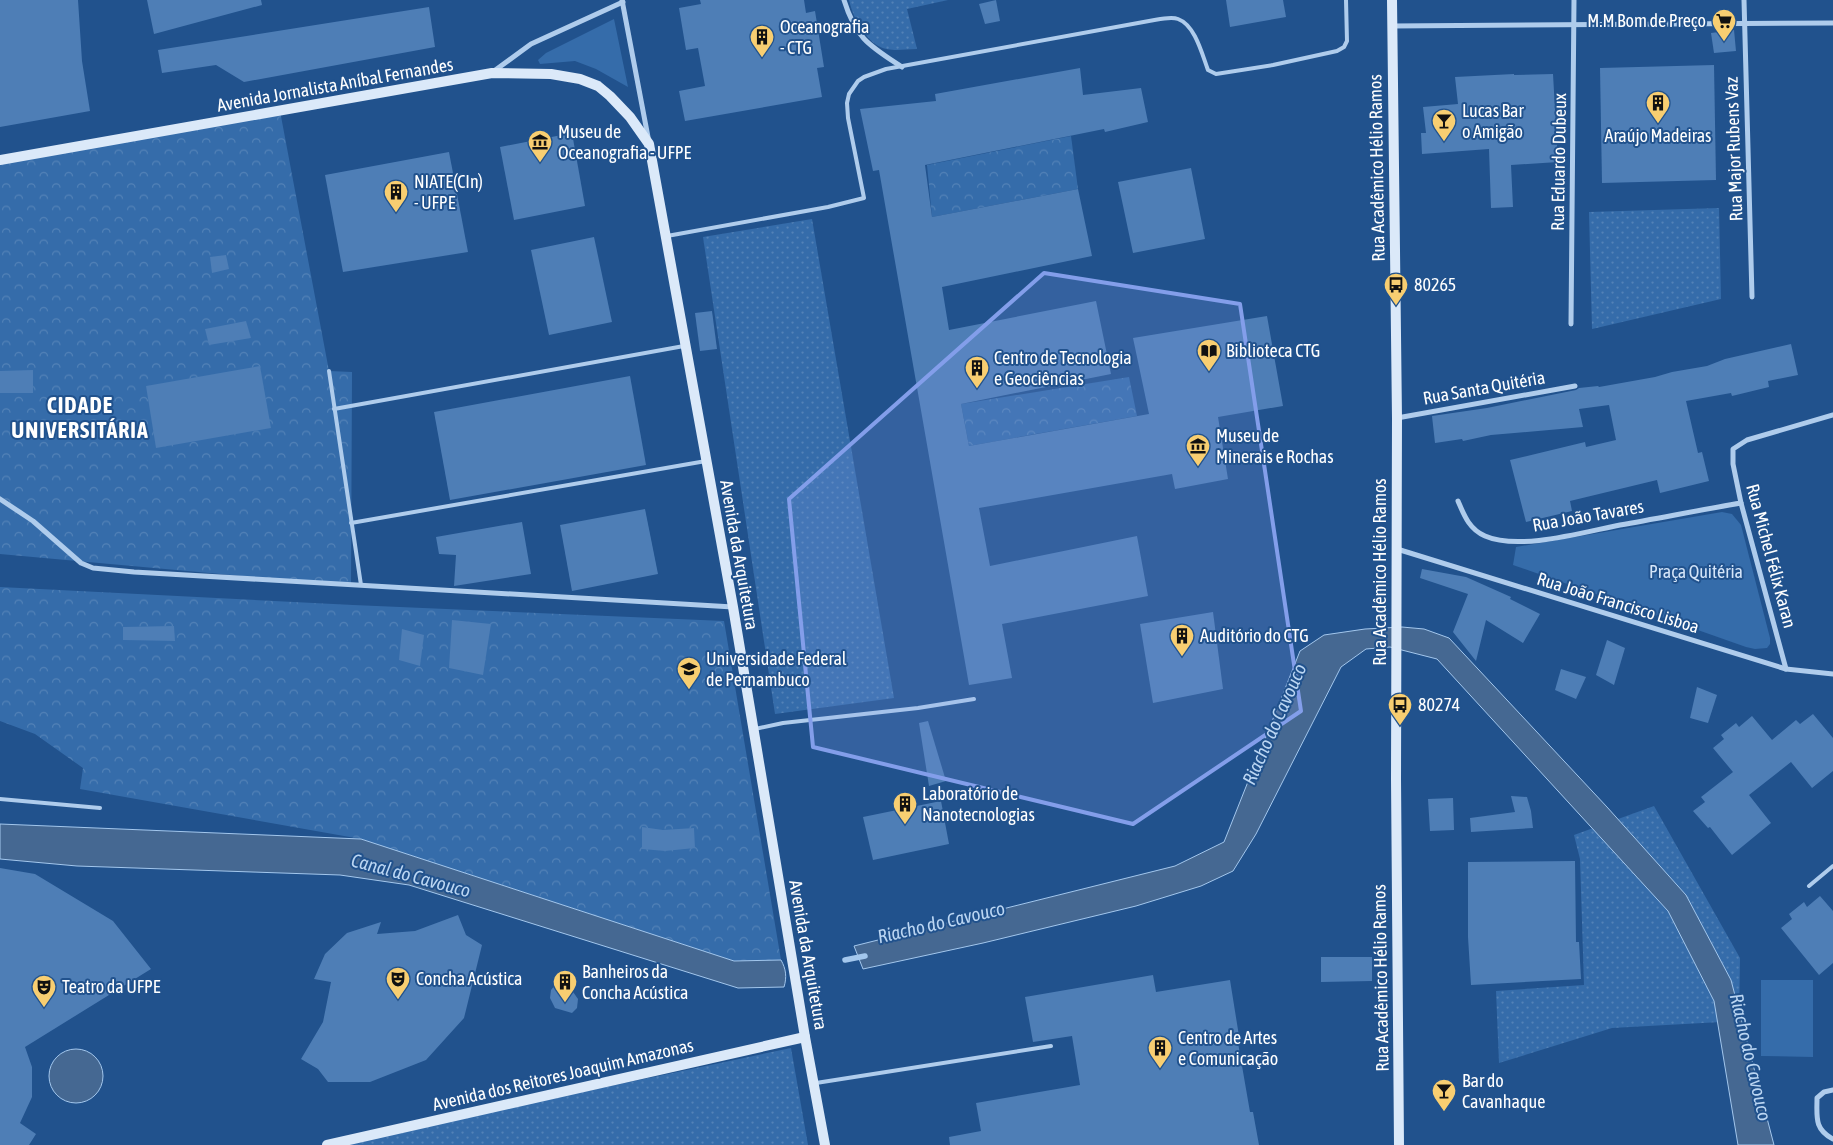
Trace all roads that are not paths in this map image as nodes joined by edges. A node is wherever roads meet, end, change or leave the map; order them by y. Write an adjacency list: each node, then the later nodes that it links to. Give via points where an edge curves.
1 (844, 0): 11 (street, via 854,28 863,39)
2 (1346, 0): 11 (lane, via 1347,41 1337,51 1216,74 1208,70 1187,24 1176,18 1150,20)
3 (1392, 0): 9 (street, Rua Acadêmico Hélio Ramos)
4 (1574, 0): 10 (street, Rua Eduardo Dubeux)
5 (1744, 0): 7 (street, Rua Major Rubens Vaz)
6 (623, 1): 12 (street, Avenida da Arquitetura, via 531,44); 13 (street, Avenida da Arquitetura)
7 (1745, 23): 8 (street); 10 (street); 16 (street, Rua Major Rubens Vaz)
8 (1833, 23)
9 (1392, 26): 10 (street); 23 (street, Rua Acadêmico Hélio Ramos)
10 (1575, 26): 17 (street, Rua Eduardo Dubeux)
11 (902, 67): 15 (lane, via 864,77 849,94 848,118 864,198)
12 (492, 73): 13 (street, Avenida Jornalista Aníbal Fernandes, via 551,74 580,78 598,86 630,118); 14 (street, Avenida Jornalista Aníbal Fernandes)
13 (649, 144): 15 (street, Avenida da Arquitetura)
14 (0, 160)
15 (667, 236): 18 (street, Avenida da Arquitetura)
16 (1752, 297)
17 (1571, 324)
18 (686, 346): 21 (lane); 24 (street, Avenida da Arquitetura)
19 (329, 371): 21 (lane)
20 (1575, 386): 23 (street, Rua Santa Quitéria)
21 (334, 409): 28 (lane)
22 (1833, 415): 27 (street, Rua Michel Félix Karan, via 1747,440 1733,449)
23 (1397, 418): 29 (street, Rua Acadêmico Hélio Ramos)
24 (706, 461): 28 (lane); 31 (street, Avenida da Arquitetura)
25 (0, 499): 30 (street, via 33,521 74,558 93,568)
26 (1458, 501): 27 (street, Rua João Tavares, via 1474,530 1483,536 1508,542 1548,539)
27 (1740, 503): 32 (street, Rua Michel Félix Karan)
28 (351, 523): 30 (lane)
29 (1397, 548): 32 (street, Rua João Francisco Lisboa); 47 (street, Rua Acadêmico Hélio Ramos)
30 (361, 585): 31 (street)
31 (733, 607): 35 (street, Avenida da Arquitetura)
32 (1786, 669): 33 (street, Rua João Francisco Lisboa)
33 (1833, 674)
34 (974, 699): 35 (lane, via 783,723)
35 (753, 730): 40 (street, Avenida da Arquitetura)
36 (0, 799): 37 (lane)
37 (100, 808)
38 (1833, 866): 39 (lane)
39 (1809, 886)
40 (805, 1036): 42 (street, Avenida da Arquitetura); 45 (street, Avenida dos Reitores Joaquim Amazonas)
41 (1052, 1046): 42 (lane)
42 (814, 1084): 46 (street, Avenida da Arquitetura)
43 (1833, 1090): 44 (street, via 1817,1098 1817,1124 1823,1134)
44 (1833, 1139)
45 (327, 1145)
46 (825, 1145)
47 (1399, 1145)

